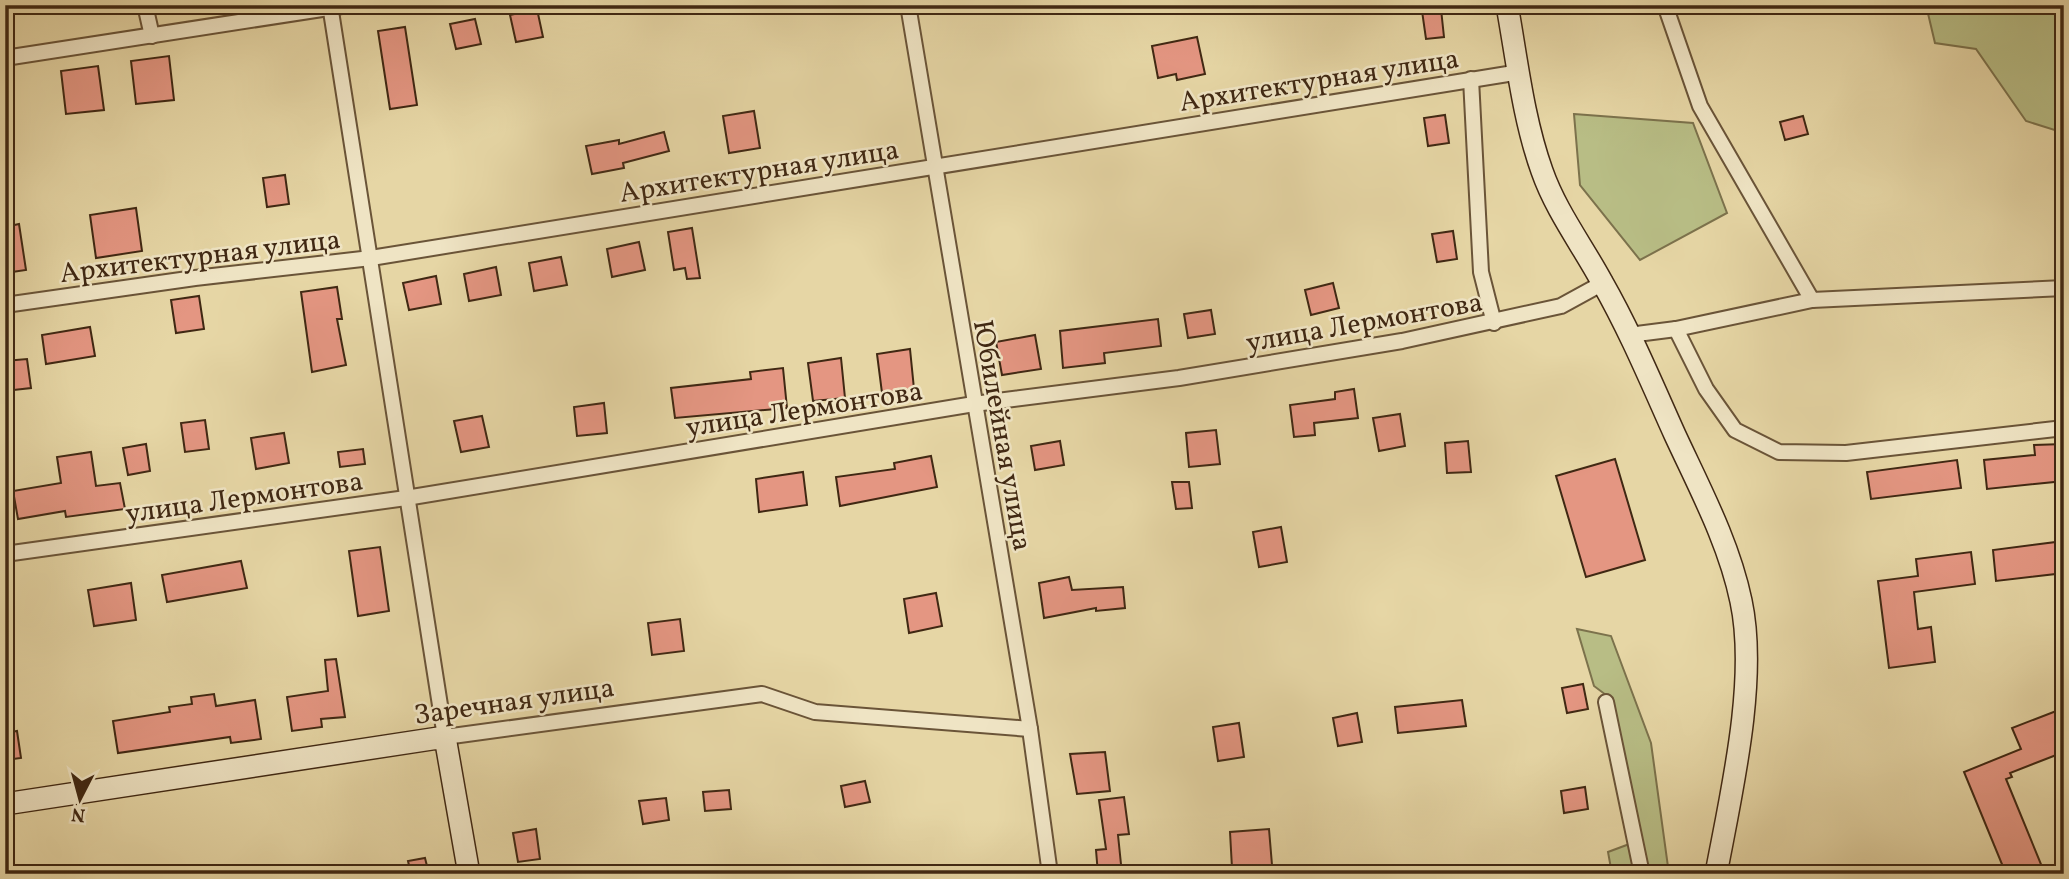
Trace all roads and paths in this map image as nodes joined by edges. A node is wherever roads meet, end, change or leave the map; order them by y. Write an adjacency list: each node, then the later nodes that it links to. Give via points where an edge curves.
1 (145, 5): 7 (street)
2 (348, 5): 6 (street)
3 (908, 5): 11 (street, Юбилейная улица)
4 (1507, 5): 9 (street)
5 (1665, 5): 15 (street, via 1700,106)
6 (330, 7): 7 (street); 12 (street)
7 (152, 36): 8 (street)
8 (5, 58)
9 (1520, 72): 10 (street, Архитектурная улица); 13 (street, via 1541,170)
10 (1471, 79): 11 (street, Архитектурная улица); 17 (street, via 1481,272)
11 (933, 167): 12 (street, Архитектурная улица); 20 (street, Юбилейная улица)
12 (371, 258): 16 (street, Архитектурная улица); 22 (street)
13 (1603, 283): 17 (street, улица Лермонтова, via 1561,306); 19 (street)
14 (2064, 288): 15 (street)
15 (1812, 300): 18 (street)
16 (5, 305)
17 (1494, 323): 20 (street, улица Лермонтова, via 1179,378)
18 (1676, 328): 19 (street); 21 (street, via 1706,389 1735,430 1779,452 1846,453)
19 (1629, 335): 31 (street, via 1722,536 1742,602 1746,656 1740,729)
20 (974, 404): 22 (street, улица Лермонтова); 25 (street, Юбилейная улица)
21 (2064, 428)
22 (406, 498): 23 (street, улица Лермонтова); 26 (street)
23 (5, 554)
24 (1606, 702): 30 (street)
25 (1030, 729): 26 (street, Заречная улица, via 815,712 762,694); 29 (street, Юбилейная улица)
26 (445, 737): 27 (street, Заречная улица); 28 (street)
27 (5, 804)
28 (469, 874)
29 (1050, 874)
30 (1642, 874)
31 (1716, 874)

